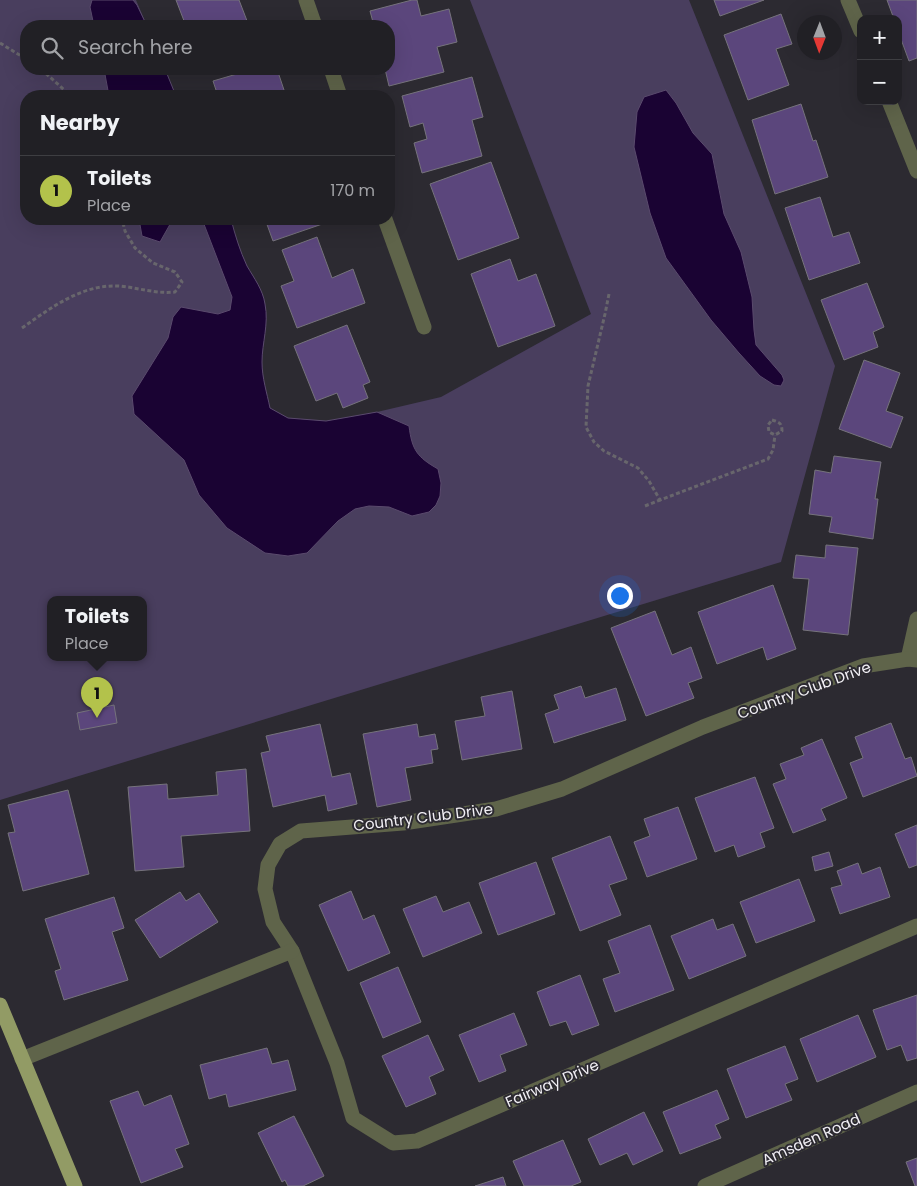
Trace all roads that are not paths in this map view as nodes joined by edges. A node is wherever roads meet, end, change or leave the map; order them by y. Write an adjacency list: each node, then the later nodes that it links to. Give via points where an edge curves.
1 (306, 0): 3 (street)
2 (848, 0): 4 (street)
3 (313, 20)
4 (857, 22)
5 (332, 75): 6 (street)
6 (338, 90)
7 (891, 105): 8 (street)
8 (917, 171)
9 (387, 225): 10 (street)
10 (424, 327)
11 (917, 618): 12 (street, Country Club Drive)
12 (912, 660): 14 (street, Country Club Drive, via 863,666 703,727 562,789 496,809 403,823 301,831 280,844 268,865 265,889 273,922)
13 (917, 926): 14 (street, Fairway Drive, via 417,1142 393,1143 353,1118 337,1063)
14 (292, 951): 16 (street)
15 (0, 1005): 16 (main road)
16 (22, 1059): 18 (main road)
17 (917, 1092): 19 (street, Amsden Road)
18 (75, 1186)
19 (705, 1186)

